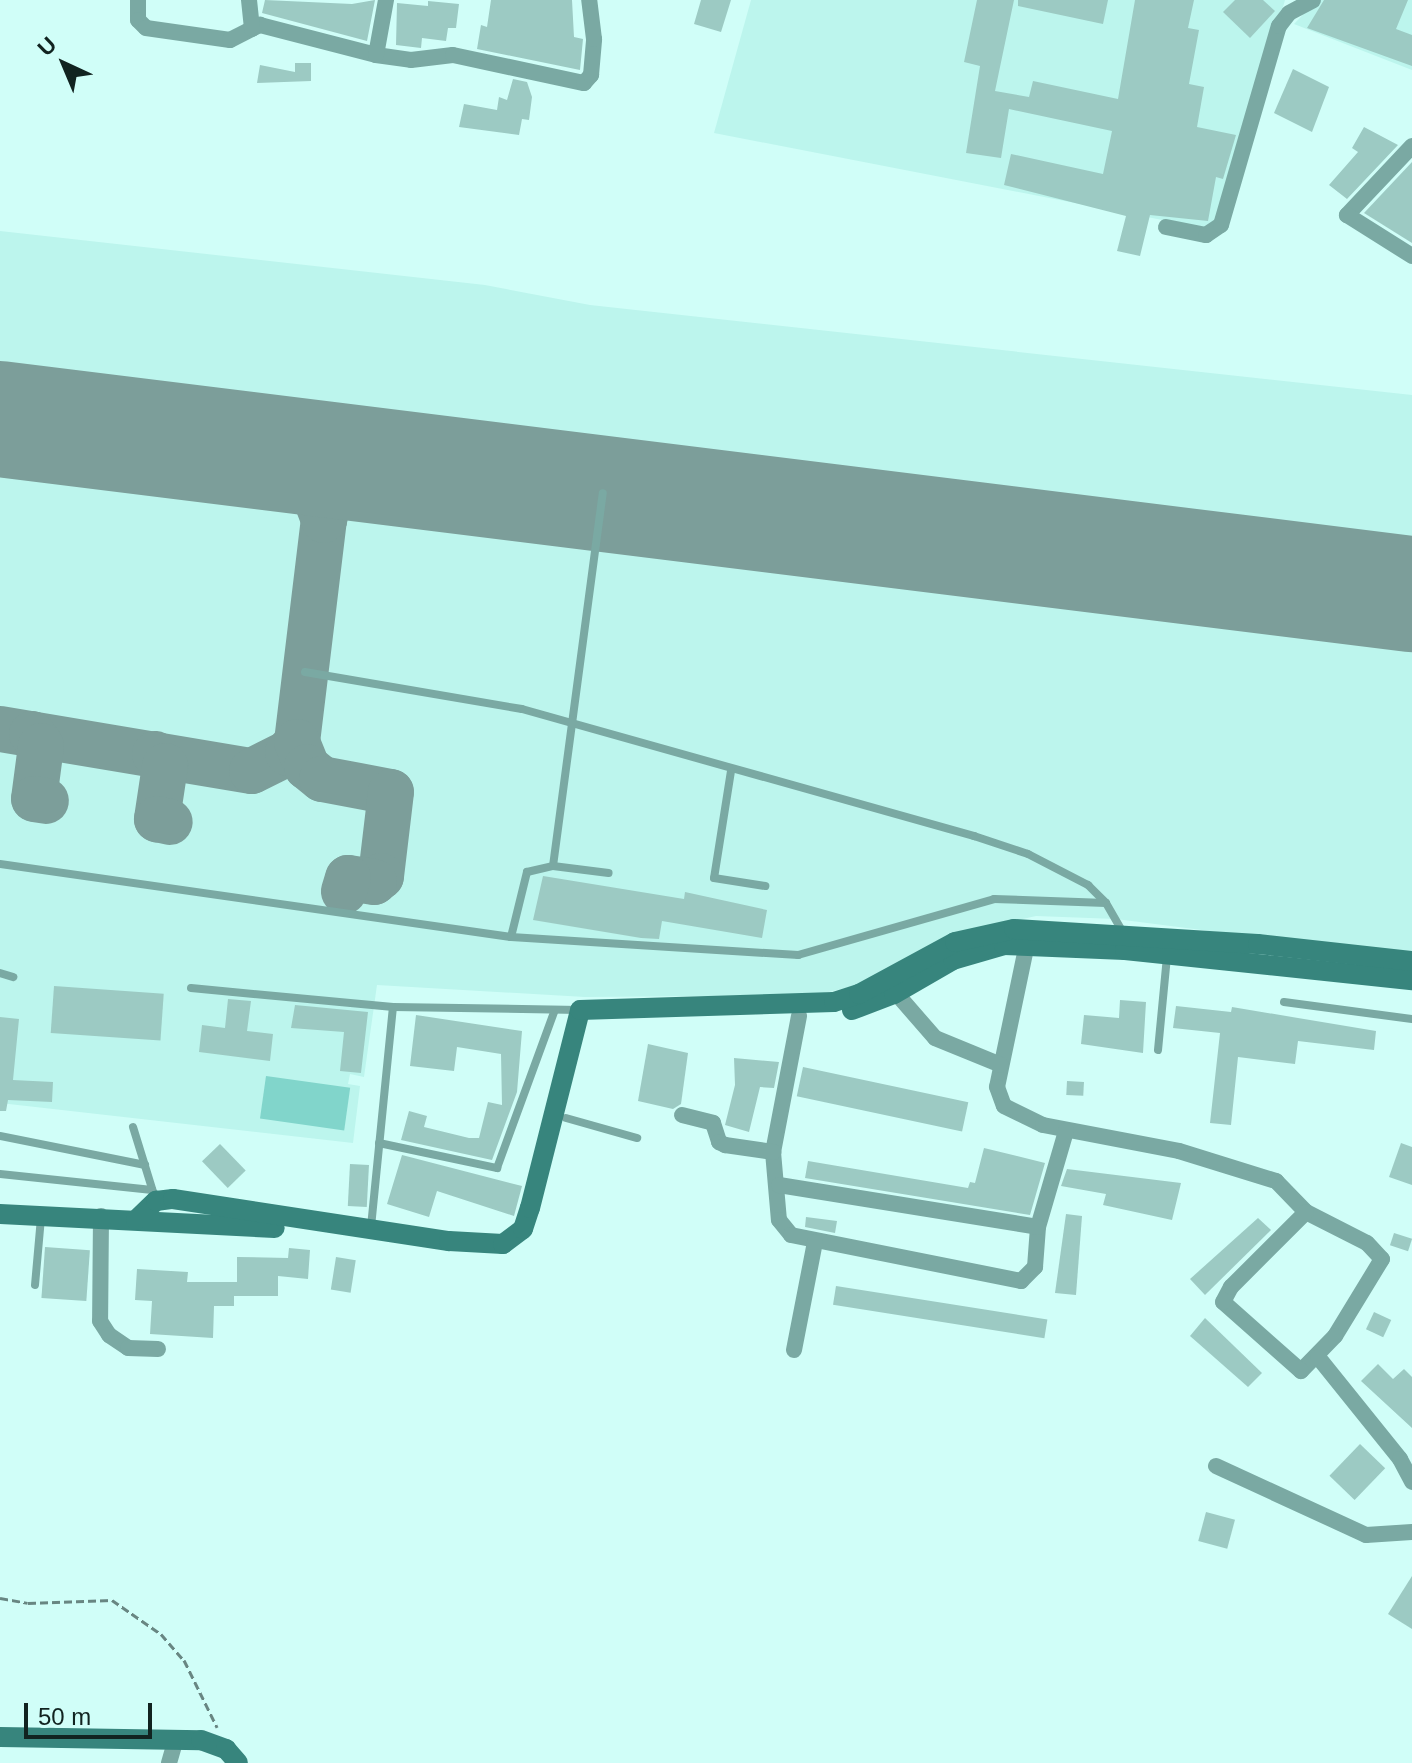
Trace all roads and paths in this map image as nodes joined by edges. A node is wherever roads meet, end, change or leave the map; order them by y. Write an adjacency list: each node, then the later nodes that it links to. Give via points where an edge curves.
1 (138, 0): 6 (street, via 138,20 146,28 230,40)
2 (249, 0): 6 (street)
3 (386, 0): 7 (street)
4 (589, 0): 7 (street, via 594,39 591,75 584,83 453,55 411,60)
5 (1313, 0): 9 (street, via 1289,13 1279,26 1221,225 1206,235)
6 (252, 29): 7 (street, via 268,26)
7 (376, 55)
8 (1412, 146): 10 (street, via 1347,215)
9 (1166, 227)
10 (1412, 256)
11 (603, 493): 13 (lane)
12 (305, 672): 13 (lane)
13 (574, 723): 14 (lane); 16 (lane)
14 (731, 771): 18 (lane, via 714,878); 19 (lane, via 1001,845 1063,871)
15 (0, 864): 20 (lane)
16 (553, 866): 17 (lane); 20 (lane, via 527,872)
17 (609, 873)
18 (765, 886)
19 (1106, 903): 20 (lane, via 994,899 798,955); 22 (lane)
20 (511, 937)
21 (1029, 938): 22 (street); 28 (street, via 953,960); 37 (street)
22 (1124, 942): 23 (street)
23 (1168, 947): 24 (street); 27 (street); 36 (lane)
24 (1412, 961)
25 (0, 973): 26 (lane)
26 (13, 977)
27 (1412, 980)
28 (890, 987): 33 (street, via 834,1002); 34 (street, via 849,1011); 37 (street, via 935,1038)
29 (191, 988): 31 (lane)
30 (1284, 1002): 35 (lane)
31 (393, 1007): 32 (lane); 44 (lane)
32 (554, 1012): 33 (lane); 44 (lane, via 497,1168)
33 (584, 1016): 34 (street); 39 (street); 55 (street, via 518,1235 494,1246)
34 (799, 1016): 45 (street)
35 (1412, 1019)
36 (1158, 1050)
37 (1001, 1065): 41 (street, via 997,1087 1004,1106)
38 (682, 1115): 45 (street, via 713,1123 725,1145)
39 (566, 1118): 43 (lane); 54 (street, via 535,1226 516,1251 496,1255 306,1230)
40 (133, 1127): 46 (lane)
41 (1066, 1131): 50 (street, via 1179,1151 1276,1181); 56 (street)
42 (0, 1136): 46 (lane)
43 (637, 1138)
44 (379, 1143): 55 (lane)
45 (773, 1152): 48 (street)
46 (145, 1165): 49 (lane)
47 (0, 1174): 49 (lane)
48 (779, 1185): 56 (street); 57 (street, via 783,1231)
49 (154, 1196): 54 (street); 55 (street)
50 (1306, 1212): 61 (street, via 1367,1243 1382,1259); 61 (street, via 1231,1287 1223,1302 1301,1371)
51 (0, 1214): 53 (street)
52 (101, 1216): 53 (street); 54 (street); 59 (street, via 100,1321 128,1348)
53 (41, 1218): 58 (lane)
54 (136, 1220)
55 (371, 1227)
56 (1038, 1227): 57 (street, via 1035,1267 1021,1281)
57 (815, 1242): 60 (street)
58 (35, 1285)
59 (158, 1349)
60 (794, 1350)
61 (1318, 1357): 63 (street, via 1400,1459)
62 (1216, 1466): 64 (street, via 1366,1535)
63 (1412, 1482)
64 (1412, 1532)
65 (0, 1598): 68 (path, via 28,1603 112,1600 161,1634 184,1660)
66 (0, 1737): 67 (street)
67 (176, 1739): 68 (street); 69 (street)
68 (232, 1756)
69 (169, 1763)

